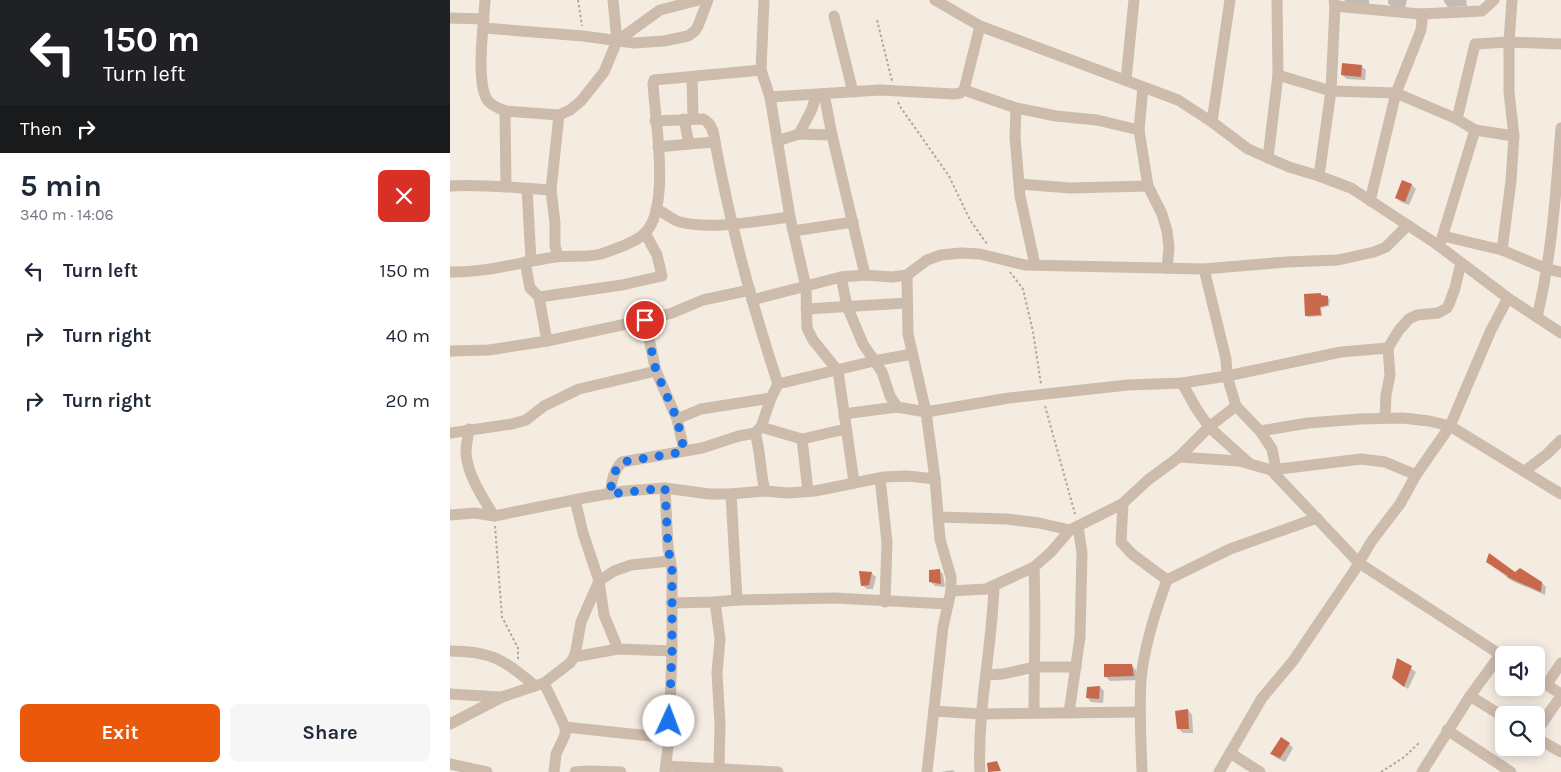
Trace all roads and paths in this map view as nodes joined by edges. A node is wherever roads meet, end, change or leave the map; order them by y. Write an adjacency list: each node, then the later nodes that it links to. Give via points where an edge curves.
1 (485, 0): 21 (street)
2 (578, 0): 23 (path)
3 (613, 0): 24 (street)
4 (699, 0): 24 (street, via 660,10)
5 (708, 0): 24 (street, via 698,26 688,36 664,41)
6 (764, 0): 27 (street)
7 (935, 0): 22 (street)
8 (1134, 0): 30 (street)
9 (1230, 0): 45 (street)
10 (1277, 0): 28 (street)
11 (1380, 0): 17 (street, via 1384,7)
12 (1465, 0): 16 (street)
13 (1494, 0): 16 (street, via 1482,11)
14 (1512, 0): 25 (street)
15 (1334, 3): 17 (street); 34 (street)
16 (1466, 12): 17 (street)
17 (1420, 14): 36 (street, via 1420,30)
18 (834, 16): 35 (street)
19 (450, 18): 21 (street)
20 (877, 20): 32 (path)
21 (484, 23): 23 (street); 40 (street, via 481,75 484,92 493,105)
22 (980, 26): 30 (street); 33 (street)
23 (583, 36): 24 (street)
24 (617, 41): 41 (street, via 604,72 581,101)
25 (1509, 42): 26 (street); 43 (street, via 1475,44); 51 (street, via 1509,92)
26 (1561, 44)
27 (761, 70): 29 (street); 38 (street)
28 (1278, 75): 34 (street); 56 (street)
29 (692, 78): 42 (street); 44 (street, via 654,80)
30 (1126, 80): 31 (street)
31 (1143, 87): 45 (street, via 1178,100); 47 (street)
32 (894, 90): 33 (street, via 954,94); 35 (street); 76 (path, via 901,108 949,176 970,220)
33 (964, 90): 39 (street)
34 (1331, 91): 36 (street); 57 (street)
35 (853, 92): 37 (street)
36 (1396, 93): 43 (street); 64 (street)
37 (820, 95): 38 (street); 49 (street); 50 (street)
38 (770, 96): 53 (street)
39 (1016, 108): 47 (street, via 1098,120); 58 (street, via 1015,137)
40 (505, 111): 41 (street); 60 (street)
41 (559, 115): 63 (street)
42 (689, 119): 44 (street); 52 (street, via 703,119 709,123); 54 (street)
43 (1457, 119): 48 (street)
44 (656, 121): 55 (street)
45 (1212, 122): 56 (street, via 1248,149)
46 (1561, 128): 66 (street)
47 (1139, 130): 61 (street)
48 (1475, 130): 51 (street); 73 (street)
49 (799, 134): 50 (street); 53 (street)
50 (832, 136): 68 (street)
51 (1514, 136): 74 (street)
52 (714, 142): 54 (street); 69 (street)
53 (777, 142): 67 (street)
54 (689, 144): 55 (street)
55 (658, 147): 65 (street, via 660,182)
56 (1268, 158): 57 (street)
57 (1319, 176): 64 (street, via 1351,188)
58 (1020, 184): 61 (street, via 1070,188); 79 (street)
59 (450, 186): 60 (street)
60 (506, 186): 62 (street)
61 (1148, 186): 80 (street, via 1167,230 1170,248)
62 (527, 189): 63 (street); 77 (street)
63 (551, 190): 75 (street)
64 (1370, 201): 70 (street)
65 (656, 209): 69 (street, via 679,222); 72 (street)
66 (1557, 216): 82 (street)
67 (790, 217): 69 (street); 71 (street)
68 (853, 222): 71 (street); 85 (street)
69 (733, 224): 89 (street)
70 (1407, 226): 73 (street); 81 (street, via 1386,247 1338,260)
71 (793, 231): 88 (street)
72 (645, 233): 75 (street, via 599,254); 90 (street, via 657,255 662,276)
73 (1441, 241): 74 (street); 78 (street)
74 (1502, 250): 82 (street)
75 (558, 256): 77 (street)
76 (1001, 260): 79 (street); 86 (street, via 980,254 941,256 927,260); 108 (path, via 1023,289 1033,332)
77 (528, 261): 83 (street, via 486,270); 90 (street, via 530,288)
78 (1461, 263): 91 (street); 99 (street, via 1447,308 1409,319)
79 (1035, 265): 80 (street)
80 (1167, 268): 81 (street)
81 (1204, 268): 105 (street)
82 (1547, 269): 84 (street); 95 (street)
83 (450, 272)
84 (1561, 272)
85 (865, 274): 86 (street); 87 (street)
86 (908, 275): 92 (street)
87 (841, 277): 88 (street); 93 (street)
88 (806, 287): 89 (street); 94 (street)
89 (751, 295): 96 (street, via 703,300); 107 (street)
90 (539, 298): 98 (street)
91 (1508, 298): 95 (street); 116 (street)
92 (907, 303): 93 (street); 101 (street)
93 (847, 306): 94 (street); 102 (street)
94 (806, 309): 104 (street, via 807,328 812,340)
95 (1537, 317): 97 (street)
96 (645, 320): 98 (street); 103 (street)
97 (1561, 333)
98 (547, 340): 100 (street, via 489,350)
99 (1388, 348): 105 (street, via 1327,354); 114 (street, via 1390,375)
100 (450, 351)
101 (912, 354): 102 (street); 112 (street)
102 (874, 361): 104 (street); 111 (street)
103 (656, 371): 115 (street); 118 (street, via 579,389 544,406 526,420)
104 (838, 371): 107 (street); 113 (street)
105 (1227, 376): 106 (street); 110 (street)
106 (1182, 383): 108 (street); 117 (street)
107 (778, 384): 109 (street)
108 (1041, 394): 112 (street); 146 (path, via 1073,504)
109 (771, 398): 115 (street, via 701,409); 120 (street)
110 (1236, 406): 117 (street); 121 (street)
111 (897, 408): 112 (street); 113 (street)
112 (926, 412): 132 (street)
113 (844, 416): 119 (street)
114 (1385, 418): 116 (street); 121 (street, via 1308,423)
115 (677, 419): 125 (street)
116 (1450, 426): 129 (street); 130 (street)
117 (1209, 427): 126 (street); 127 (street)
118 (469, 429): 122 (street); 143 (street, via 467,463)
119 (846, 429): 123 (street); 133 (street)
120 (758, 430): 123 (street); 125 (street, via 702,448); 135 (street)
121 (1260, 431): 128 (street, via 1272,448)
122 (450, 433)
123 (802, 439): 136 (street)
124 (1561, 440): 129 (street)
125 (684, 450): 137 (street, via 622,462 612,476)
126 (1178, 457): 127 (street); 141 (street)
127 (1250, 464): 128 (street)
128 (1274, 469): 130 (street, via 1362,459 1385,462); 145 (street)
129 (1525, 471): 139 (street)
130 (1416, 475): 148 (street)
131 (880, 478): 132 (street); 133 (street); 156 (street, via 887,542)
132 (934, 479): 144 (street)
133 (854, 482): 136 (street)
134 (665, 488): 137 (street); 138 (street); 147 (street)
135 (765, 491): 136 (street); 138 (street)
136 (808, 491)
137 (610, 494): 140 (street)
138 (731, 494): 154 (street)
139 (1561, 494)
140 (575, 500): 143 (street); 151 (street)
141 (1123, 503): 146 (street); 150 (street, via 1122,542 1132,554)
142 (450, 515): 143 (street, via 475,513)
143 (494, 516): 168 (path, via 502,617 518,648)
144 (938, 517): 146 (street, via 1008,519); 153 (street)
145 (1317, 518): 148 (street); 150 (street, via 1230,549)
146 (1074, 528): 149 (street); 167 (street, via 1082,553)
147 (670, 561): 151 (street, via 631,565); 157 (street)
148 (1359, 563): 162 (street); 191 (street, via 1293,661 1262,698)
149 (1034, 567): 152 (street); 166 (street)
150 (1167, 580): 180 (street, via 1153,616 1141,678)
151 (599, 581): 159 (street, via 604,615); 163 (street, via 581,622)
152 (994, 587): 153 (street); 169 (street)
153 (951, 591): 158 (street)
154 (737, 600): 155 (street); 156 (street, via 834,598)
155 (715, 602): 157 (street); 194 (street, via 720,640 717,673)
156 (885, 602): 158 (street)
157 (671, 603): 161 (street)
158 (948, 604): 177 (street)
159 (618, 649): 161 (street); 163 (street)
160 (450, 651): 168 (street, via 490,655)
161 (672, 651): 188 (street)
162 (1495, 651)
163 (574, 657): 171 (street)
164 (1561, 663): 170 (street)
165 (1495, 665): 174 (street)
166 (1034, 667): 167 (street); 169 (street); 181 (street)
167 (1076, 668): 182 (street)
168 (518, 672): 171 (street)
169 (986, 675): 176 (street)
170 (1547, 684): 173 (street)
171 (540, 685): 175 (street); 186 (street)
172 (450, 694): 175 (street)
173 (1561, 695): 184 (street)
174 (1470, 696): 178 (street); 187 (street)
175 (502, 697): 185 (street)
176 (983, 701): 179 (street); 183 (street)
177 (934, 711): 179 (street); 201 (street)
178 (1495, 711)
179 (967, 712): 183 (street)
180 (1140, 712): 182 (street); 203 (street)
181 (1034, 713): 182 (street); 183 (street)
182 (1069, 713)
183 (981, 714): 202 (street)
184 (1545, 719)
185 (450, 724)
186 (565, 727): 188 (street); 197 (street)
187 (1447, 730): 207 (street); 208 (street)
188 (669, 738): 195 (street)
189 (1545, 743): 192 (street)
190 (1419, 744): 206 (path)
191 (1230, 752): 204 (street); 205 (street)
192 (1561, 752)
193 (450, 764): 196 (street)
194 (719, 768): 195 (street); 200 (street)
195 (665, 769)
196 (486, 772)
197 (554, 772)
198 (574, 772): 199 (street)
199 (621, 772)
200 (778, 772)
201 (927, 772)
202 (980, 772)
203 (1142, 772)
204 (1219, 772)
205 (1260, 772)
206 (1380, 772)
207 (1422, 772)
208 (1511, 772)

